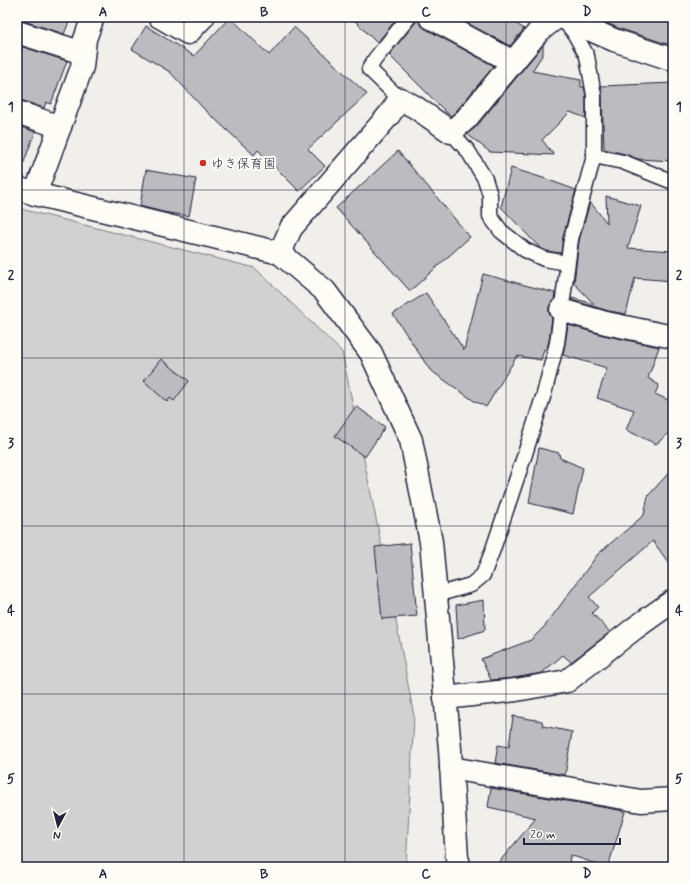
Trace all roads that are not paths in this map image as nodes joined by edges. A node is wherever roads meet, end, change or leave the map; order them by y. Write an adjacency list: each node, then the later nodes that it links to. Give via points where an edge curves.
1 (93, 17): 8 (street)
2 (160, 17): 3 (street, via 188,33)
3 (203, 17)
4 (409, 17): 11 (lane, via 369,69)
5 (430, 17): 10 (street)
6 (559, 17): 9 (street, via 614,40); 10 (street, via 539,31); 15 (lane, via 573,31 587,56 594,95)
7 (17, 32): 8 (street)
8 (83, 53): 13 (street, via 82,67)
9 (673, 59)
10 (513, 62): 14 (street, via 466,119)
11 (400, 99): 14 (street); 18 (street, via 291,228)
12 (17, 112): 13 (street)
13 (60, 127): 17 (street)
14 (451, 132): 19 (lane, via 468,151 485,180 490,195 490,216 501,231 525,250 544,259)
15 (594, 156): 16 (lane, via 623,162); 19 (lane, via 570,239)
16 (673, 182)
17 (26, 191): 18 (street)
18 (280, 253): 22 (street, via 326,291 371,353 412,440 431,542)
19 (567, 263): 20 (lane)
20 (561, 310): 21 (street, via 606,323); 22 (lane, via 557,343 544,394 483,575 471,585)
21 (673, 337)
22 (436, 595): 24 (street)
23 (673, 601): 24 (street, via 567,681)
24 (445, 698): 25 (street)
25 (451, 768): 26 (street, via 642,801); 27 (street, via 457,858)
26 (673, 799)
27 (460, 867)

